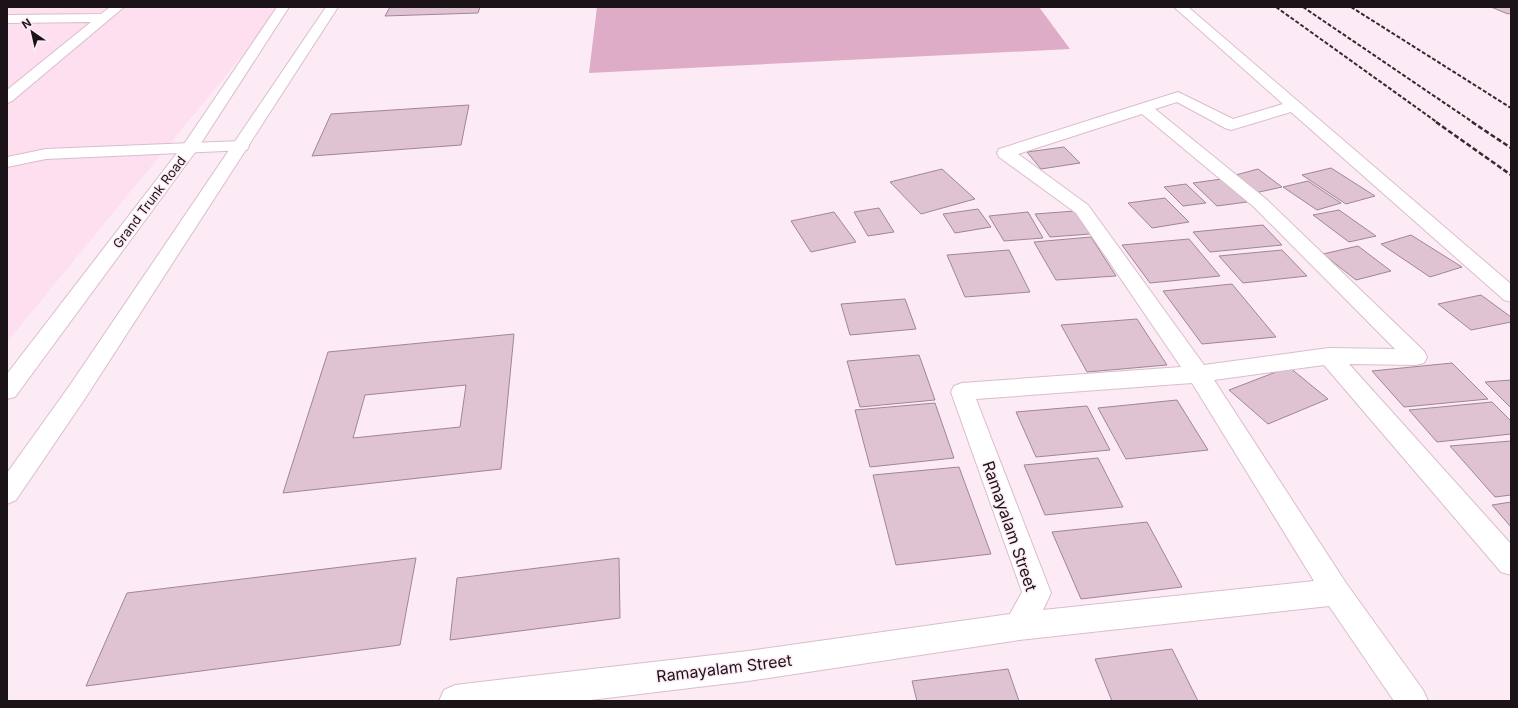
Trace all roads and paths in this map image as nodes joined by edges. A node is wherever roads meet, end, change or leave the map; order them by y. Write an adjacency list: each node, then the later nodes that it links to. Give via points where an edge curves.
1 (118, 7): 5 (street)
2 (283, 7): 11 (street, Grand Trunk Road)
3 (332, 7): 10 (street)
4 (1180, 7): 8 (street)
5 (105, 18): 6 (street); 7 (street)
6 (7, 19)
7 (7, 98)
8 (1294, 106): 9 (street, via 1230,125 1178,97); 13 (street)
9 (1144, 108): 14 (street, Ramayalam Street, via 1260,203 1416,357); 15 (street, via 1005,153 1082,209)
10 (241, 146): 11 (street); 17 (street)
11 (190, 147): 12 (street, via 46,154); 16 (street, Grand Trunk Road)
12 (7, 162)
13 (1511, 295)
14 (1329, 356): 15 (street, Ramayalam Street); 18 (street)
15 (1198, 374): 19 (street); 20 (street, Ramayalam Street, via 962,392 1037,593)
16 (7, 391)
17 (7, 493)
18 (1511, 563)
19 (1336, 592): 20 (street); 22 (street)
20 (1019, 626): 21 (street, Ramayalam Street, via 748,666)
21 (455, 701)
22 (1412, 701)

